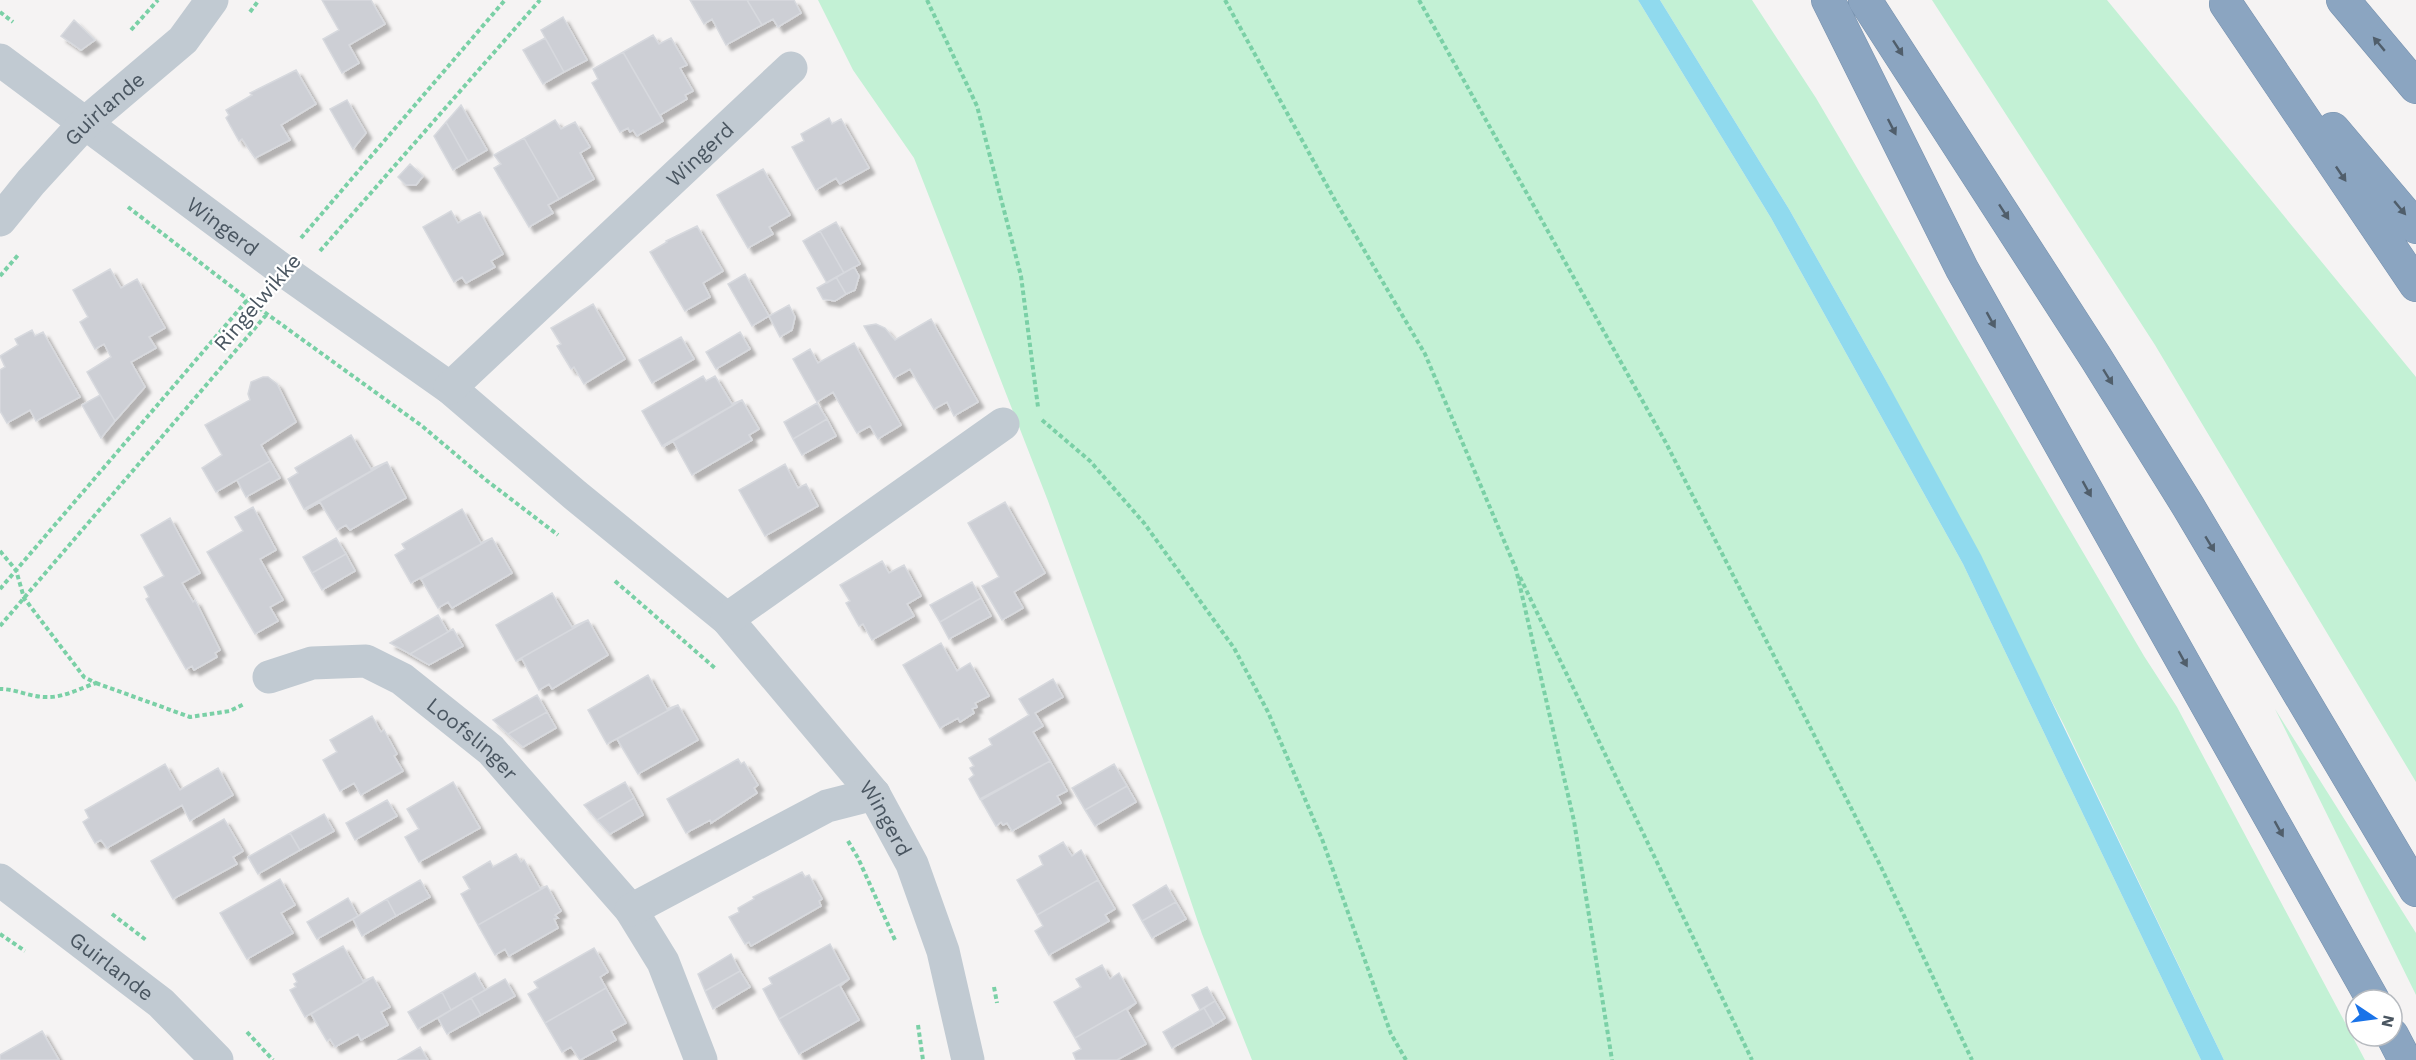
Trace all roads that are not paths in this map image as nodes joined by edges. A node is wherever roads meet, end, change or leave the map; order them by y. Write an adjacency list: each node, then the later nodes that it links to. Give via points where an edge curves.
1 (212, 0): 9 (street, Guirlande, via 183,40)
2 (1828, 0): 21 (highway, one-way to 21, via 1962,269)
3 (1865, 0): 19 (highway, one-way to 19, via 2013,226 2188,506)
4 (2343, 0): 8 (highway, one-way to 4)
5 (2224, 2): 11 (highway, one-way to 11); 12 (highway, one-way to 12)
6 (0, 60): 9 (street, Wingerd)
7 (791, 68): 13 (street, Wingerd)
8 (2416, 87)
9 (84, 124): 10 (street, Guirlande); 13 (street, Wingerd)
10 (0, 220)
11 (2416, 227)
12 (2416, 285)
13 (450, 388): 15 (street, Wingerd)
14 (1003, 424): 15 (street)
15 (727, 619): 17 (street, Wingerd)
16 (268, 677): 20 (street, Loofslinger, via 312,663 366,661 402,679 490,750)
17 (874, 794): 20 (street, via 827,806); 24 (street, Wingerd, via 912,864 943,951)
18 (0, 880): 22 (street, Guirlande, via 161,1003)
19 (2416, 890)
20 (631, 910): 23 (street, Loofslinger, via 663,962)
21 (2366, 988)
22 (218, 1060)
23 (701, 1060)
24 (968, 1060)

